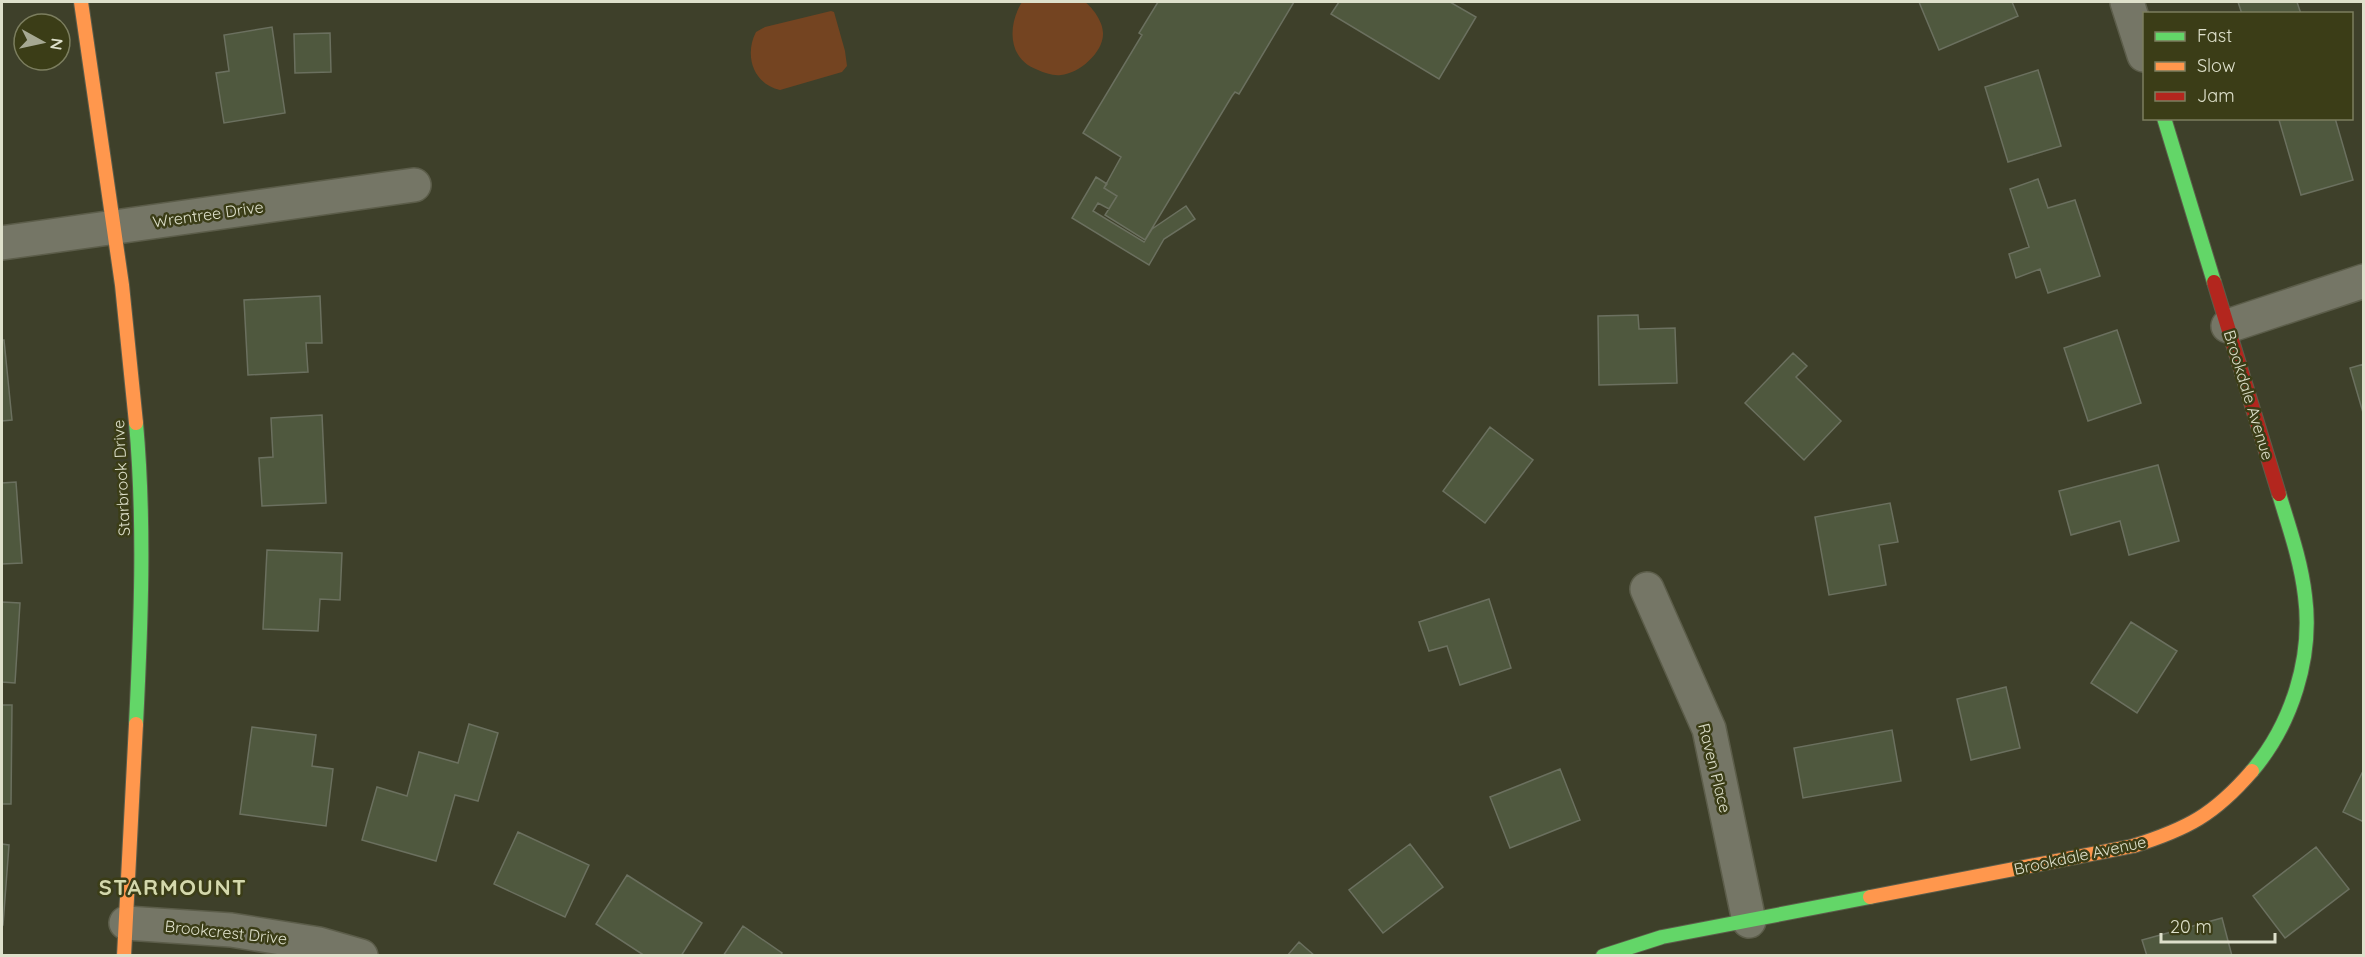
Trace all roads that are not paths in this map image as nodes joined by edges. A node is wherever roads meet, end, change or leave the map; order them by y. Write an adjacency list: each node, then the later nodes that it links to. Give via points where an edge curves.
1 (81, 2): 6 (street, Starbrook Drive)
2 (2127, 2): 3 (street)
3 (2143, 49)
4 (2165, 120): 9 (street, Brookdale Avenue)
5 (414, 185): 6 (street, Wrentree Drive)
6 (112, 228): 7 (street, Wrentree Drive); 12 (street, Starbrook Drive, via 122,285 140,469 142,604)
7 (2, 243)
8 (2364, 281): 9 (street)
9 (2228, 326): 11 (street, Brookdale Avenue, via 2298,556 2307,607 2295,694 2286,718 2259,761 2222,802 2180,830 2133,846)
10 (1647, 589): 11 (street, Raven Place, via 1709,729)
11 (1749, 921): 15 (street, Brookdale Avenue, via 1662,937)
12 (126, 923): 13 (street, Starbrook Drive); 14 (street, Brookcrest Drive, via 231,930 319,944)
13 (124, 956)
14 (361, 956)
15 (1603, 956)

